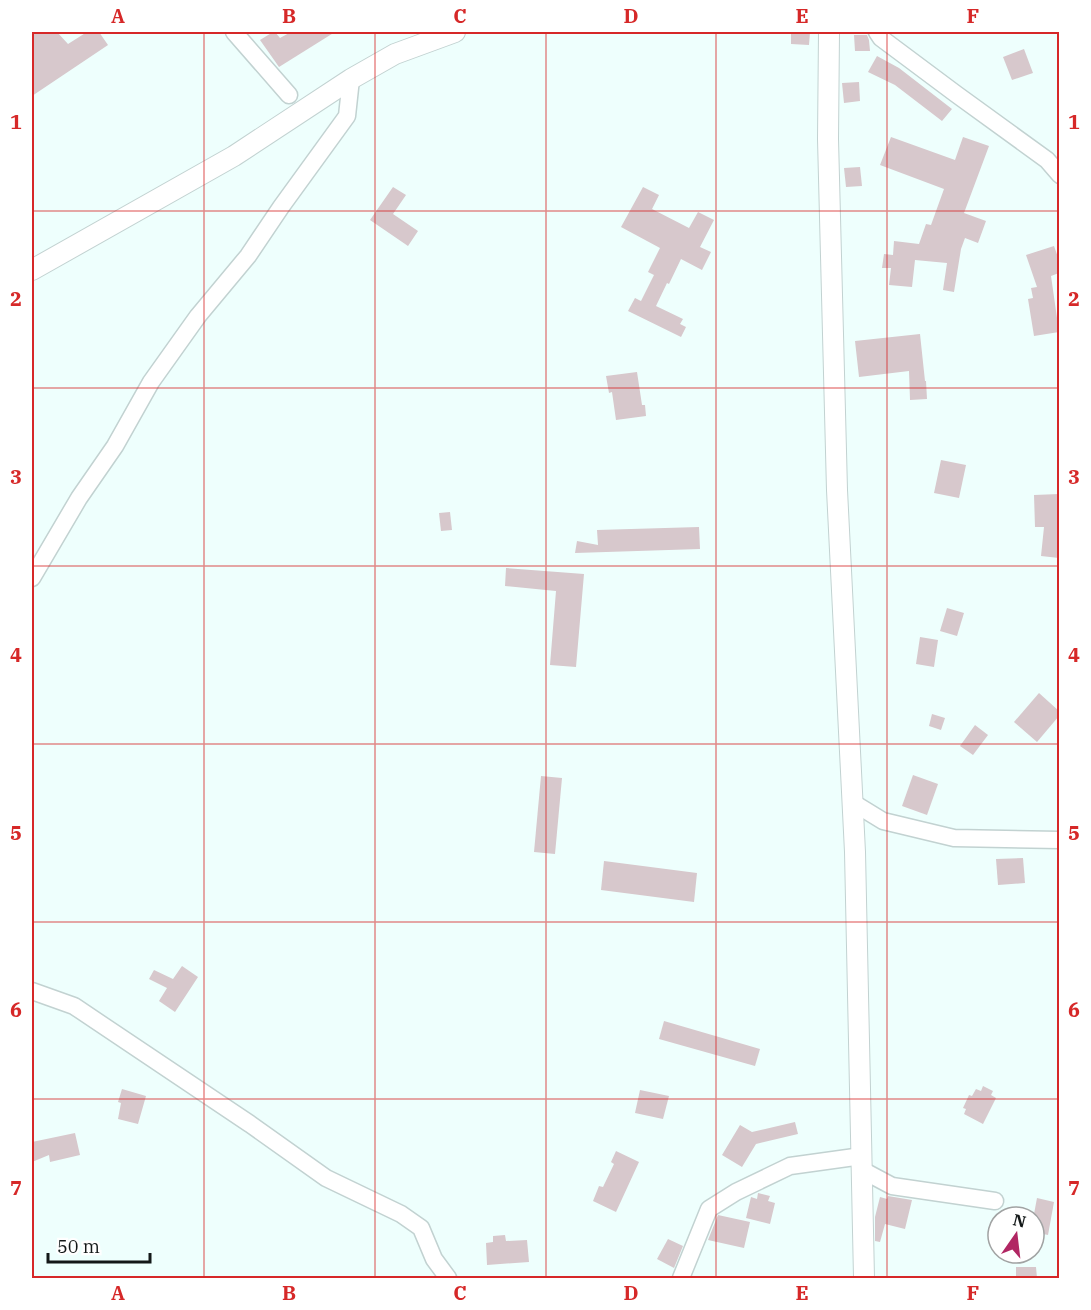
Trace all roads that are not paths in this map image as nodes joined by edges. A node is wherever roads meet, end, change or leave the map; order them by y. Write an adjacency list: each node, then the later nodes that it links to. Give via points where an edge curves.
1 (234, 32): 6 (street)
2 (455, 32): 5 (street, via 395,54)
3 (829, 32): 10 (street, via 837,490)
4 (877, 32): 7 (street, via 1047,160)
5 (351, 79): 8 (street, via 234,156); 9 (street, via 347,116 248,256 198,315 151,382)
6 (289, 95)
7 (1059, 176)
8 (32, 270)
9 (32, 578)
10 (852, 802): 11 (street, via 883,821 954,838); 13 (street)
11 (1059, 840)
12 (32, 991): 15 (street, via 74,1006 326,1178 401,1214 421,1228 434,1259)
13 (862, 1163): 14 (street, via 892,1186); 16 (street, via 790,1166 708,1209); 17 (street)
14 (995, 1201)
15 (448, 1278)
16 (681, 1278)
17 (864, 1278)

